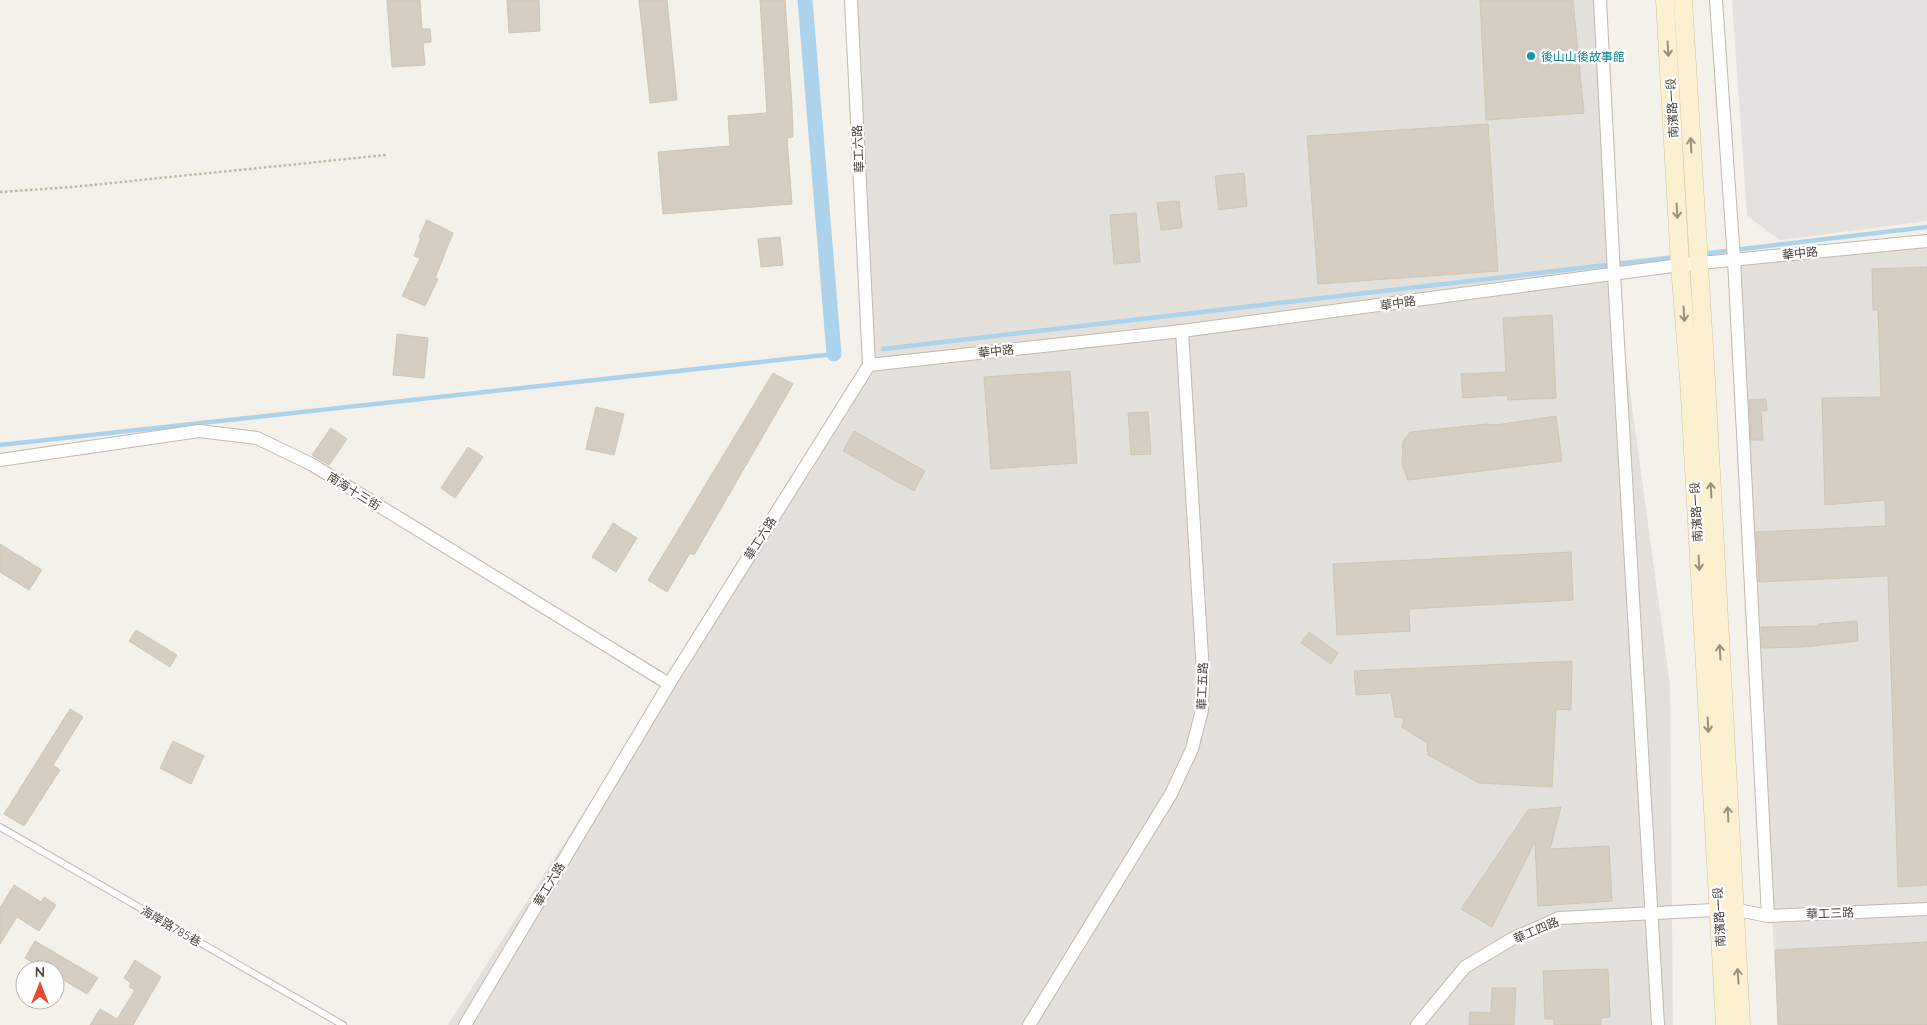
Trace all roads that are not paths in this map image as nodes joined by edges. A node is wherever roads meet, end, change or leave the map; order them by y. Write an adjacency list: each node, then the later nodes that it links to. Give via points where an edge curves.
1 (851, 0): 11 (street, 華工六路)
2 (1600, 0): 9 (street)
3 (1666, 0): 8 (main road, 南濱路一段, one-way to 8)
4 (1682, 0): 8 (main road, 南濱路一段, one-way to 4)
5 (1716, 0): 7 (street)
6 (1927, 241): 7 (street, 華中路)
7 (1734, 260): 8 (street, 華中路); 18 (street)
8 (1689, 264): 9 (street, 華中路); 16 (main road, 南濱路一段, via 1706,391)
9 (1614, 274): 10 (street, 華中路); 17 (street)
10 (1182, 331): 11 (street, 華中路); 21 (street, 華工五路, via 1204,673 1202,710 1192,749 1171,794)
11 (869, 365): 13 (street, 華工六路)
12 (0, 460): 13 (street, 南海十三街, via 199,431 257,438 311,464)
13 (669, 684): 20 (street, 華工六路)
14 (0, 827): 19 (lane, 海岸路785巷)
15 (1927, 909): 18 (street, 華工三路)
16 (1726, 910): 17 (street, 華工四路); 18 (street, 華工三路); 24 (main road, 南濱路一段); 25 (main road, 南濱路一段, one-way to 16)
17 (1651, 914): 22 (street, 華工四路, via 1559,918 1512,939 1465,967); 23 (street)
18 (1768, 916)
19 (343, 1025)
20 (465, 1025)
21 (1029, 1025)
22 (1417, 1025)
23 (1658, 1025)
24 (1725, 1025)
25 (1741, 1025)

